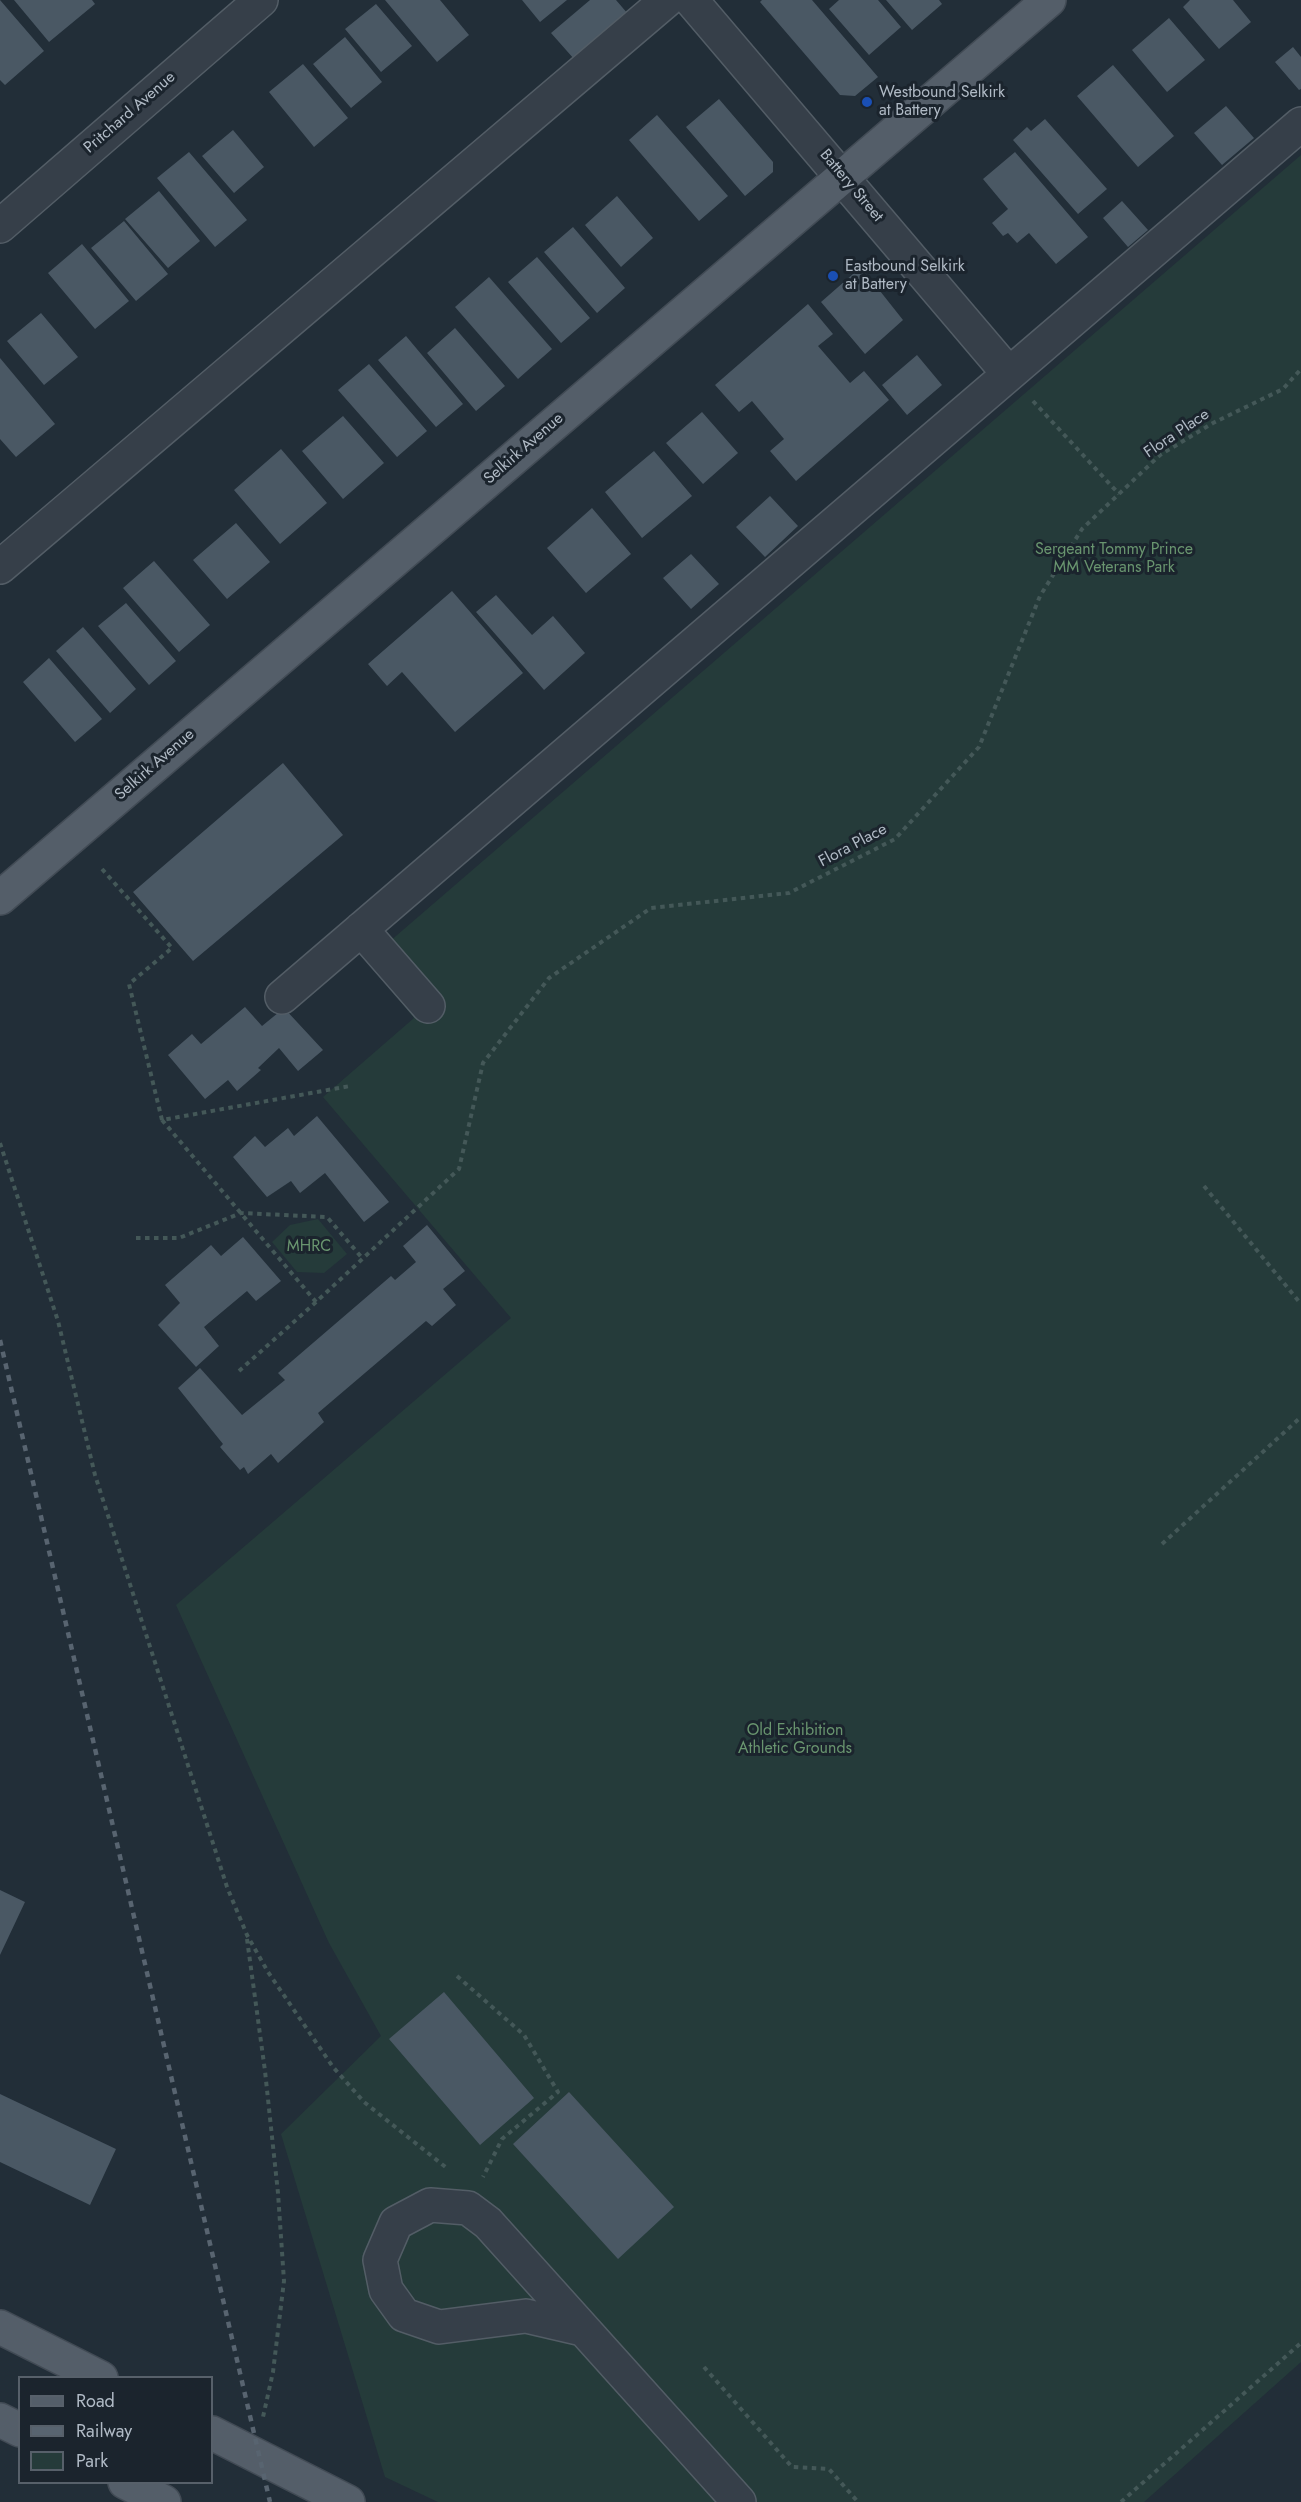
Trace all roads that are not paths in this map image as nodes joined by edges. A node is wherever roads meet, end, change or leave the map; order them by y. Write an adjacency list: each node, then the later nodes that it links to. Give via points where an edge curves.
1 (261, 0): 7 (street, Pritchard Avenue)
2 (667, 0): 9 (street)
3 (691, 0): 6 (street, Battery Street)
4 (1049, 0): 6 (main road, Selkirk Avenue)
5 (1301, 124): 8 (street)
6 (842, 176): 8 (street, Battery Street); 10 (main road, Selkirk Avenue)
7 (0, 226)
8 (1009, 374): 11 (street)
9 (0, 567)
10 (0, 898)
11 (361, 929): 12 (street); 13 (street)
12 (282, 997)
13 (428, 1006)
14 (0, 2327): 16 (main road)
15 (582, 2329): 15 (street, via 488,2223 468,2208 430,2205 396,2223 380,2260 386,2290 404,2315 439,2327 526,2316); 23 (street)
16 (97, 2376)
17 (0, 2420): 18 (main road)
18 (18, 2429)
19 (213, 2434): 22 (main road)
20 (129, 2484): 21 (main road)
21 (164, 2502)
22 (348, 2502)
23 (739, 2502)

